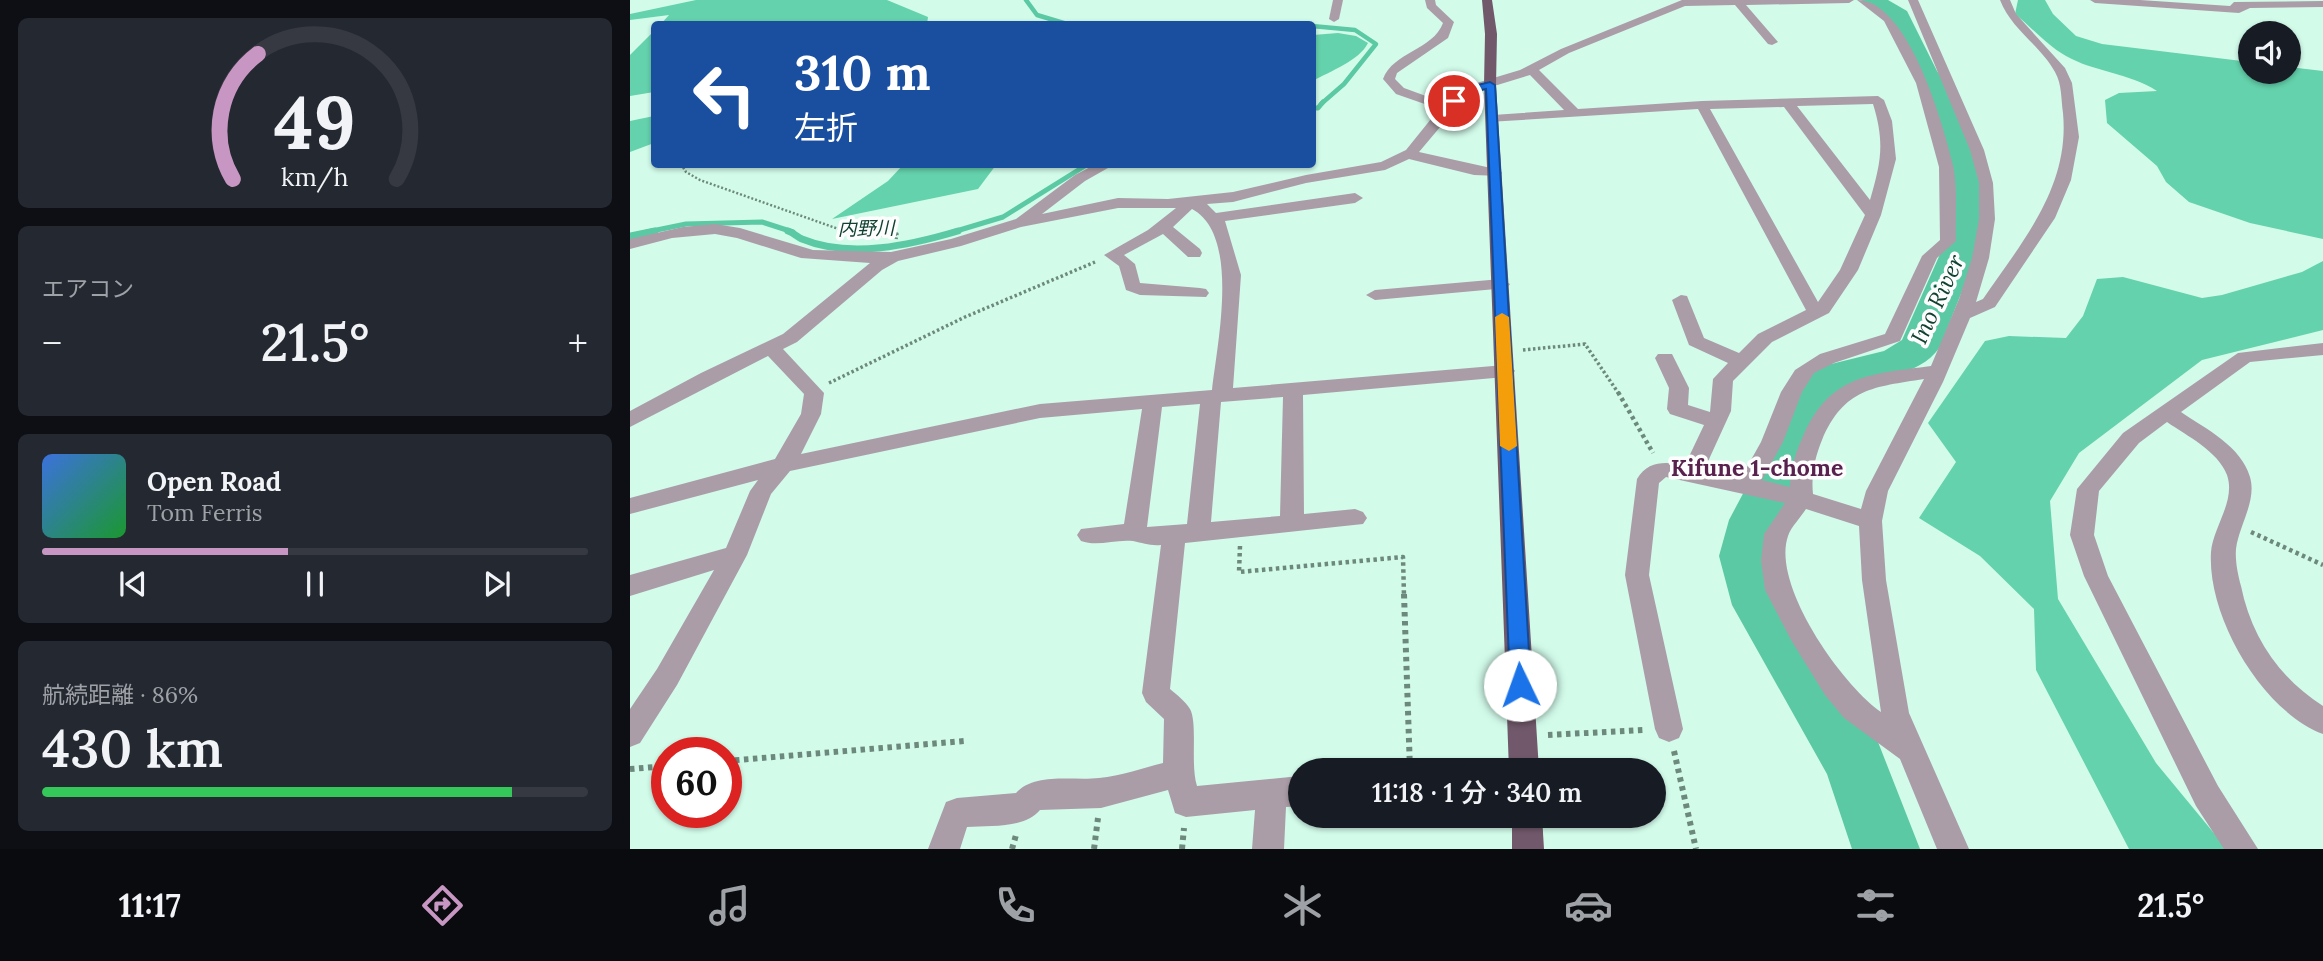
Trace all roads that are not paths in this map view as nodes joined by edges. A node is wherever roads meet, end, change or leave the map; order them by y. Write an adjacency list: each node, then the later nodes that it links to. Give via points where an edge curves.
1 (1338, 0): 17 (street)
2 (1430, 0): 25 (street, via 1449,22 1444,36 1392,71 1389,79 1400,91)
3 (1487, 0): 20 (main road)
4 (1849, 0): 13 (street)
5 (1862, 0): 60 (street, via 1888,19 1922,83 1946,167 1948,241 1930,256 1893,337 1806,369)
6 (1881, 0): 16 (street)
7 (1913, 0): 16 (street)
8 (2005, 0): 45 (street, via 2011,15 2066,83 2072,137 2063,180 2047,218 1989,303)
9 (2095, 0): 14 (street, via 2239,10)
10 (2182, 0): 14 (street)
11 (1687, 1): 13 (street); 19 (street)
12 (2294, 2): 14 (street); 15 (street)
13 (1739, 3): 18 (street)
14 (2237, 4)
15 (2323, 4)
16 (1909, 15): 45 (street, via 1971,131 1986,183 1983,249)
17 (1335, 19)
18 (1772, 42)
19 (1531, 69): 20 (street); 26 (street)
20 (1490, 85): 25 (street, via 1464,91); 27 (main road)
21 (1730, 88): 23 (street)
22 (1788, 103): 23 (street); 33 (street); 33 (street, via 1878,100 1889,159)
23 (1742, 104): 24 (street)
24 (1702, 105): 26 (street); 44 (street, via 1811,306)
25 (1447, 108): 28 (street)
26 (1574, 113): 27 (street)
27 (1493, 119): 30 (main road)
28 (1409, 155): 30 (street); 32 (street, via 1385,166)
29 (1100, 168): 35 (street)
30 (1495, 173): 40 (main road)
31 (1355, 198): 34 (street)
32 (1189, 202): 34 (street); 35 (street, via 1118,203); 36 (street)
33 (1873, 215): 44 (street, via 1849,270)
34 (1214, 218): 53 (street, via 1232,275)
35 (1018, 223): 39 (street)
36 (1163, 226): 38 (street); 41 (street, via 1112,255 1126,264 1132,286 1140,290)
37 (630, 244): 39 (street, via 660,235 715,229 815,256)
38 (1194, 253)
39 (892, 257): 46 (street)
40 (1501, 284): 42 (street); 50 (main road)
41 (1200, 293)
42 (1375, 295)
43 (1681, 300): 49 (street, via 1696,341)
44 (1823, 309): 49 (street, via 1765,338)
45 (1964, 314): 51 (street)
46 (772, 348): 56 (street); 58 (street, via 814,393 811,414)
47 (2323, 349): 55 (street, via 2245,357)
48 (1665, 358): 57 (street, via 1679,388 1677,409)
49 (1741, 361): 57 (street, via 1723,379)
50 (1504, 362): 52 (street); 75 (main road)
51 (1936, 371): 61 (street, via 1863,383 1844,390 1829,404 1816,424 1805,457); 64 (street, via 1877,491)
52 (1293, 389): 53 (street); 65 (street)
53 (1217, 396): 54 (street); 67 (street)
54 (1153, 401): 58 (street, via 1040,411); 66 (street)
55 (2166, 412): 71 (street, via 2221,450 2237,472 2239,494 2223,550 2230,601 2248,645 2274,685); 83 (street, via 2131,438 2088,489 2082,535 2123,632 2207,796)
56 (630, 420)
57 (1716, 421): 59 (street)
58 (783, 465): 62 (street); 69 (street, via 761,491)
59 (1692, 473): 60 (street); 72 (street, via 1662,469 1648,479 1637,575)
60 (1748, 485): 61 (street)
61 (1802, 497): 64 (street); 74 (street, via 1776,534 1773,561 1778,590 1800,632 1854,709)
62 (630, 506)
63 (1355, 518): 65 (street)
64 (1870, 521): 74 (street, via 1874,580 1895,713)
65 (1292, 522): 67 (street)
66 (1135, 532): 67 (street, via 1147,537); 68 (street)
67 (1186, 534): 76 (street, via 1156,693 1178,714)
68 (1090, 535)
69 (735, 555): 70 (street); 73 (street)
70 (630, 586)
71 (2323, 721)
72 (1669, 729)
73 (630, 734)
74 (1910, 749): 82 (street)
75 (1520, 758)
76 (1178, 774): 77 (street, via 1186,802); 79 (street, via 1101,793 1032,796 1023,807 957,813)
77 (1286, 792): 80 (street)
78 (1527, 828): 81 (main road)
79 (944, 849)
80 (1268, 849)
81 (1528, 849)
82 (1953, 849)
83 (2242, 849)

